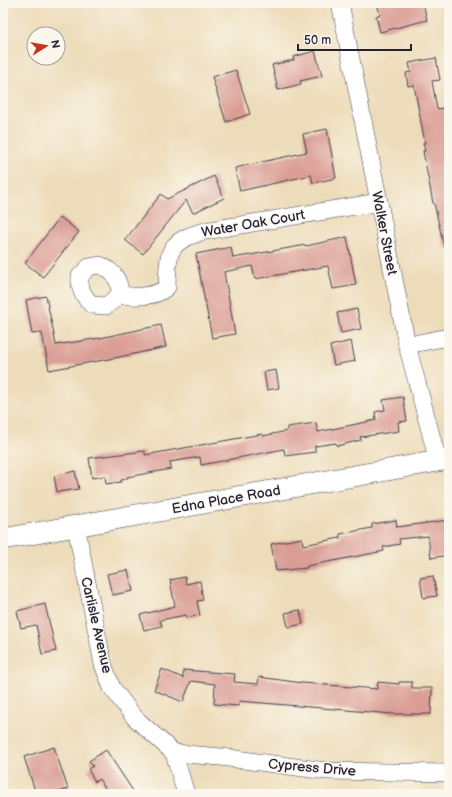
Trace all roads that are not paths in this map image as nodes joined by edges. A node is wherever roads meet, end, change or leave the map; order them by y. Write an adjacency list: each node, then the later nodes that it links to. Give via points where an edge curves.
1 (340, 3): 2 (street, Walker Street)
2 (379, 202): 3 (street, Water Oak Court, via 190,235 178,241 170,252 167,287 162,291 134,297); 5 (street, Walker Street)
3 (120, 295)
4 (449, 337): 5 (street)
5 (407, 345): 6 (street, Walker Street)
6 (443, 460): 7 (street, Edna Place Road)
7 (76, 526): 8 (street, Edna Place Road); 9 (street, Carlisle Avenue, via 103,664 112,688 135,718)
8 (3, 539)
9 (174, 754): 10 (street, Cypress Drive, via 221,757 326,771); 11 (street)
10 (449, 773)
11 (186, 794)

